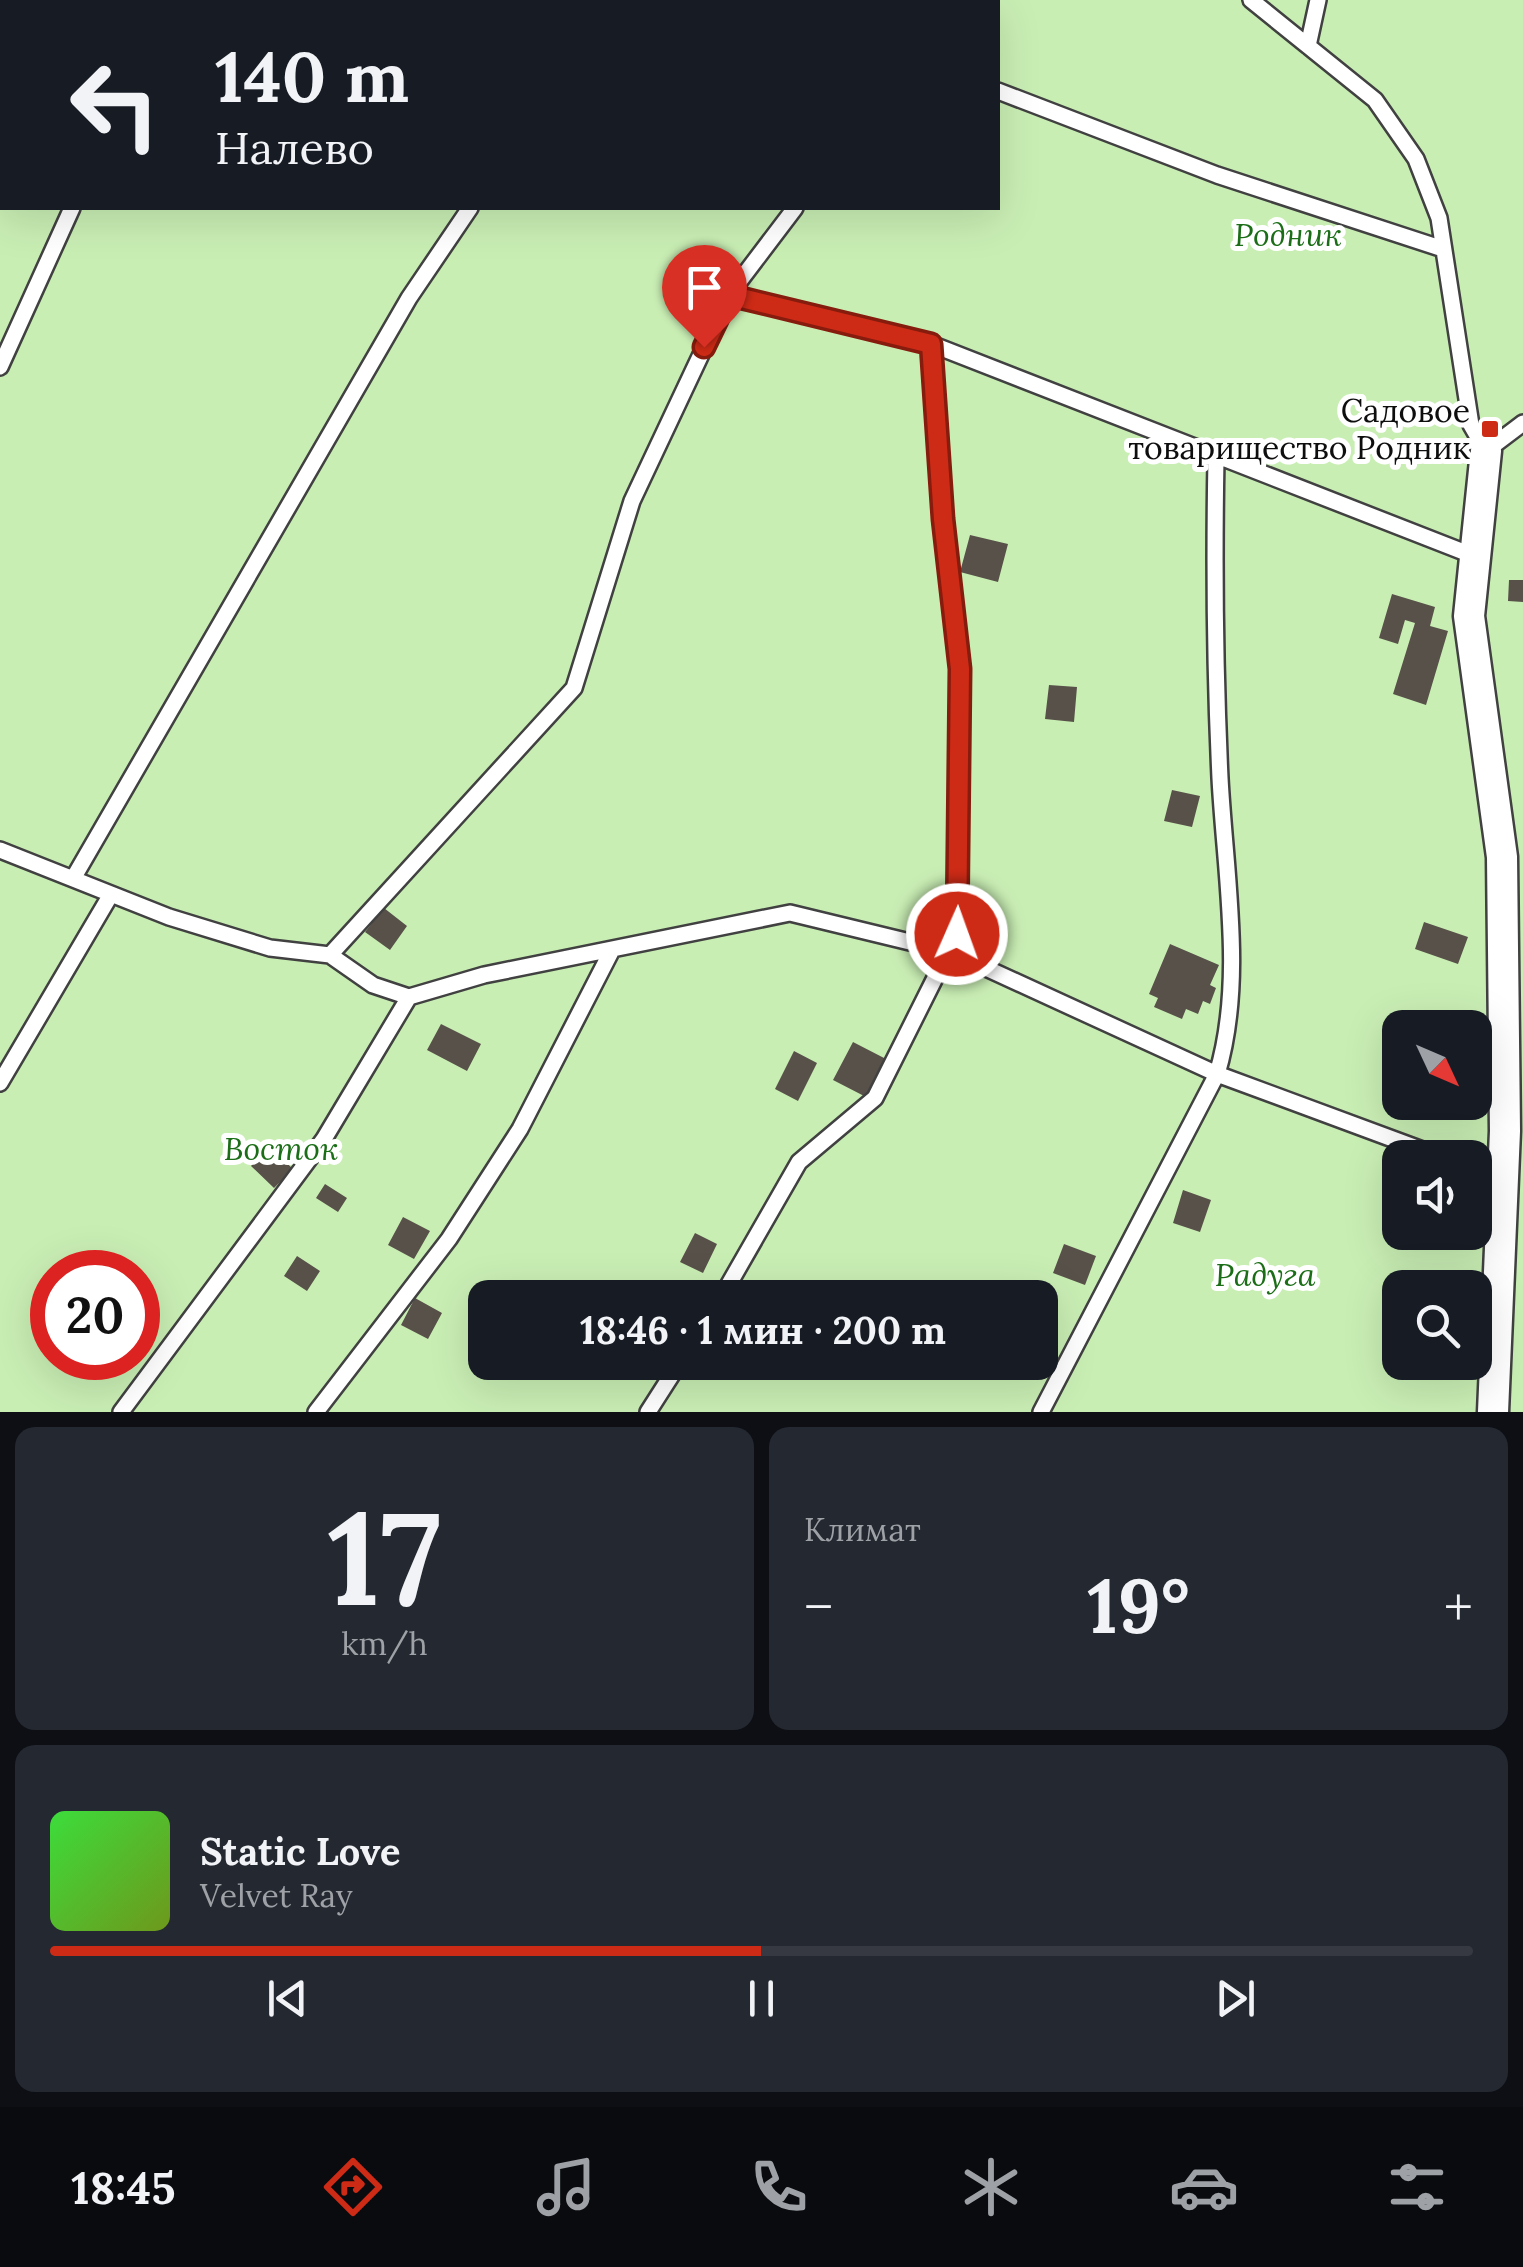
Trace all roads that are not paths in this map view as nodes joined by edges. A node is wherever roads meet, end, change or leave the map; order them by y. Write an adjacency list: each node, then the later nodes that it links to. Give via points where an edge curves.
1 (1251, 0): 3 (lane)
2 (1318, 0): 3 (lane)
3 (1308, 46): 8 (lane, via 1375,100 1400,130 1427,184)
4 (1000, 92): 8 (lane, via 1217,175)
5 (71, 210): 11 (lane)
6 (469, 210): 17 (lane, via 409,298)
7 (793, 210): 9 (lane)
8 (1444, 249): 13 (lane, via 1463,395)
9 (729, 295): 10 (lane); 21 (lane, via 632,500 574,688)
10 (931, 344): 14 (lane); 20 (lane, via 960,669 957,934)
11 (0, 368)
12 (1523, 423): 13 (lane)
13 (1486, 452): 15 (street)
14 (1216, 458): 15 (lane); 23 (lane, via 1213,636 1230,962 1228,1036)
15 (1474, 556): 26 (street, via 1469,616 1502,857 1505,1095)
16 (0, 850): 17 (lane)
17 (74, 877): 18 (lane)
18 (110, 896): 21 (lane, via 270,948); 24 (lane)
19 (612, 950): 20 (lane, via 790,913); 22 (lane); 31 (lane, via 510,1144 449,1239)
20 (951, 952): 23 (lane); 28 (lane, via 874,1098 799,1162)
21 (330, 955): 22 (lane, via 373,985)
22 (409, 997): 30 (lane, via 324,1139)
23 (1217, 1074): 25 (lane); 33 (lane)
24 (0, 1083)
25 (1395, 1140)
26 (1492, 1151)
27 (1489, 1250): 34 (street)
28 (731, 1280)
29 (668, 1380): 32 (lane)
30 (120, 1412)
31 (316, 1412)
32 (648, 1412)
33 (1041, 1412)
34 (1492, 1412)

